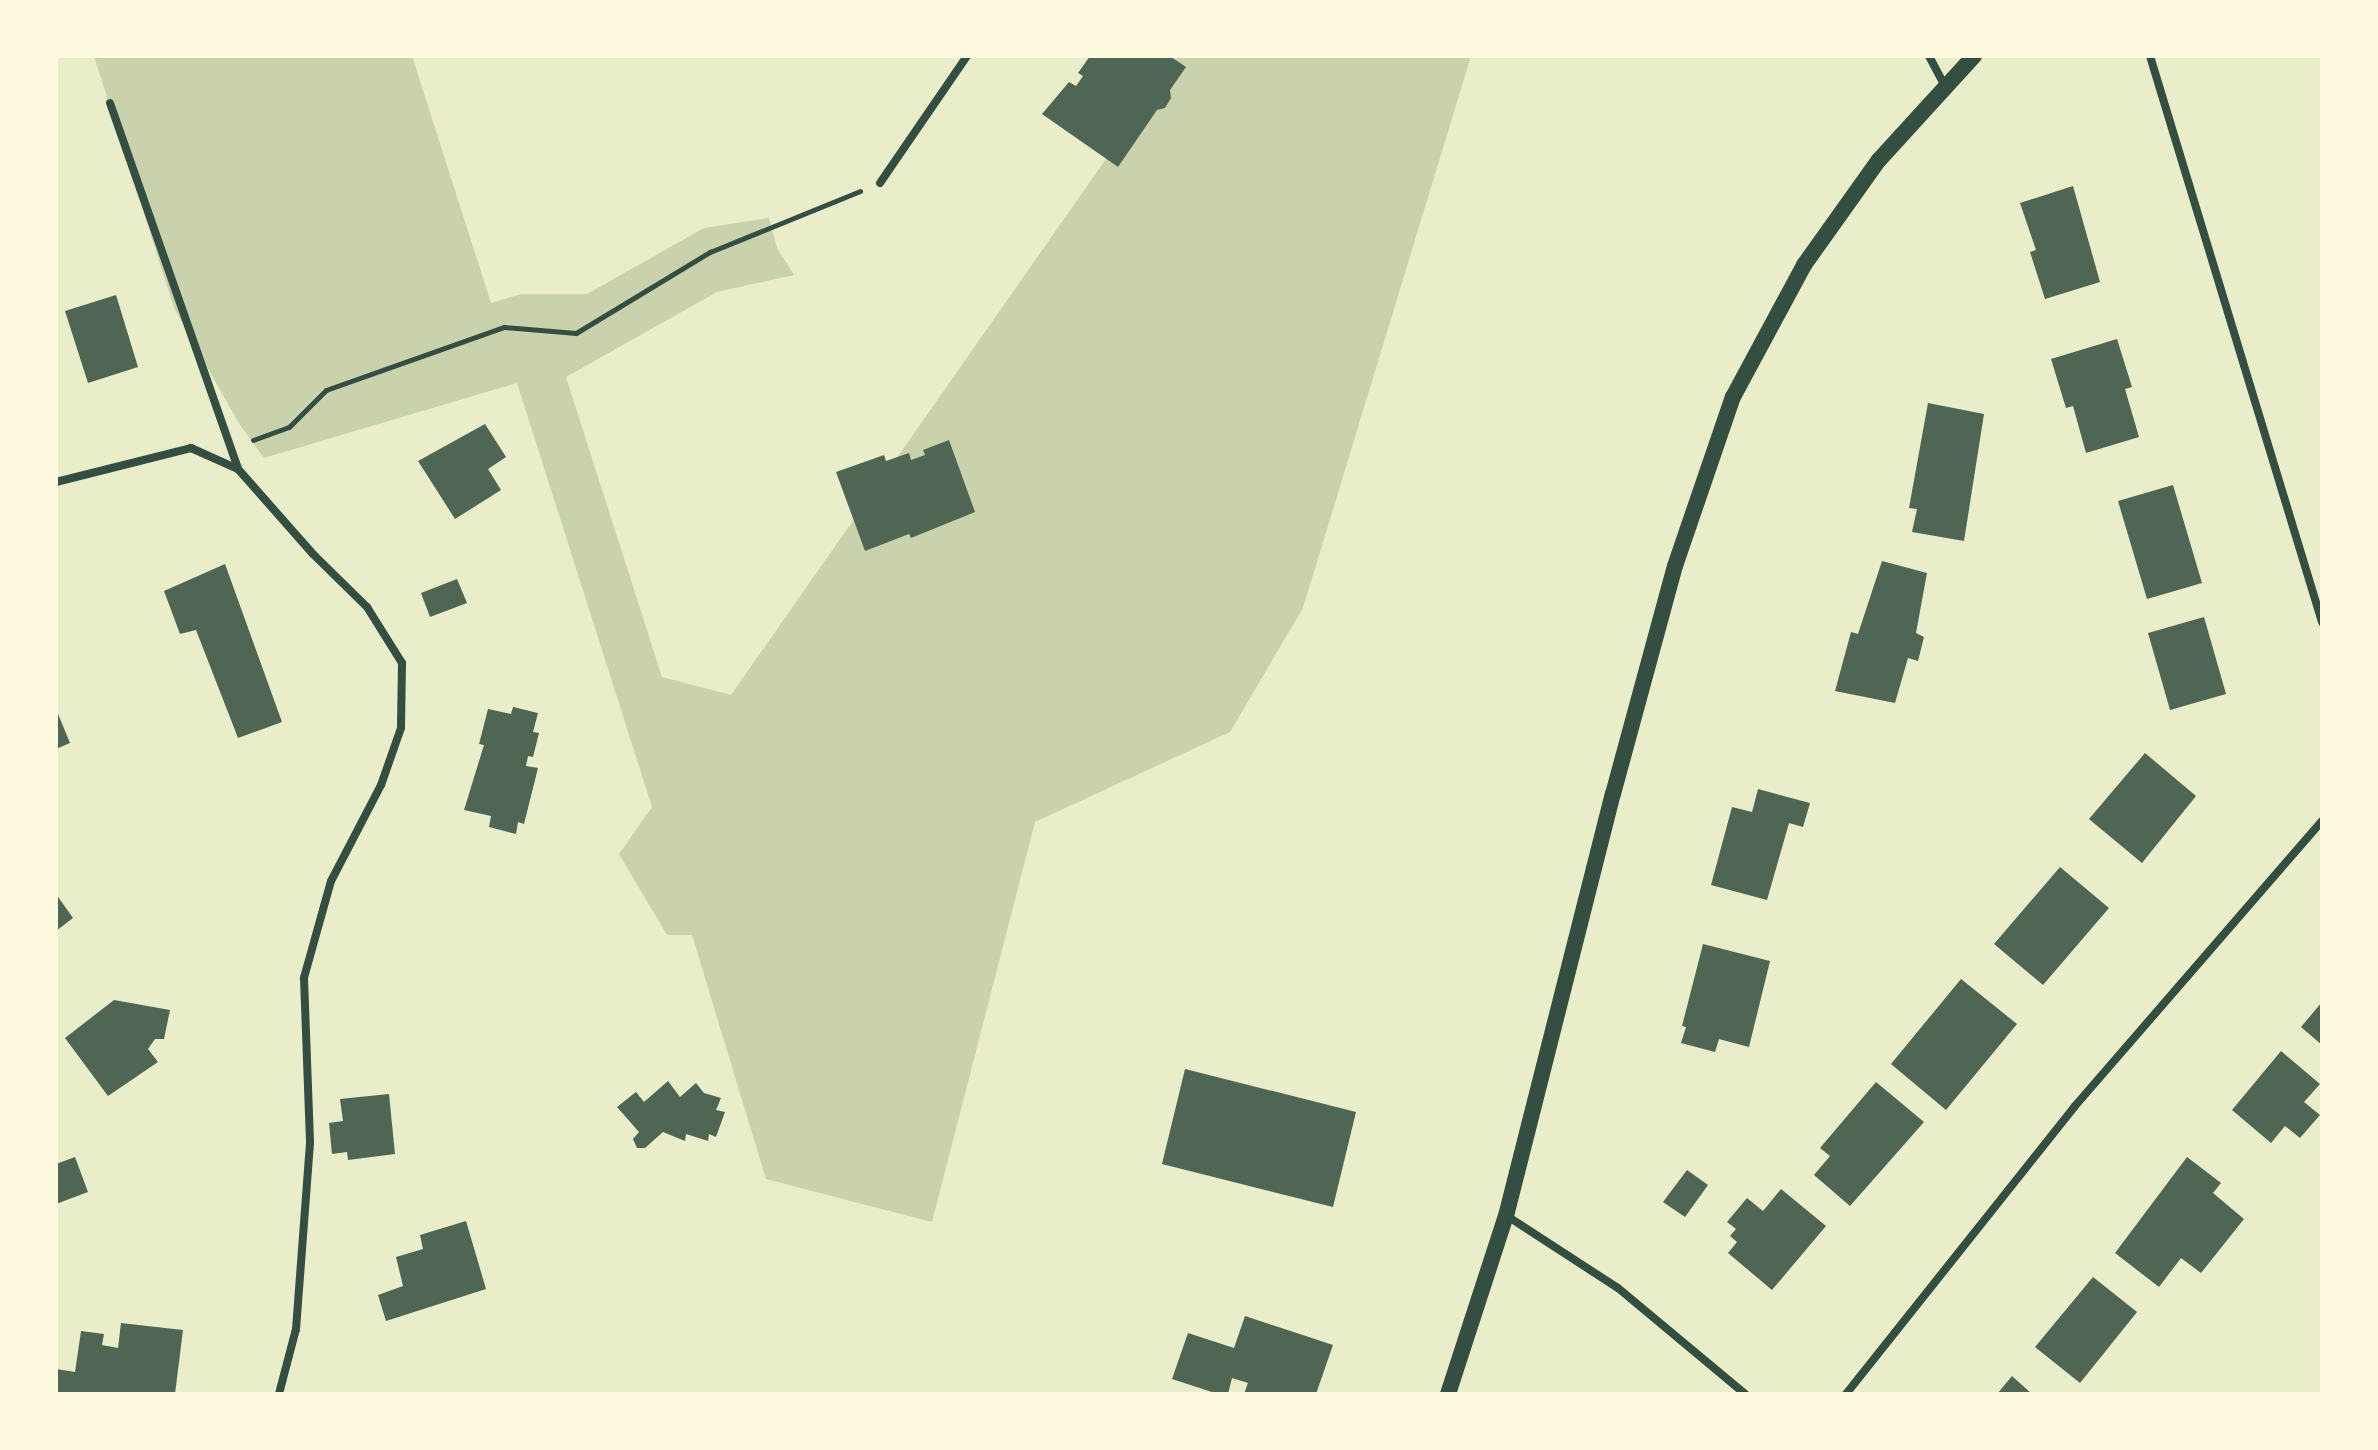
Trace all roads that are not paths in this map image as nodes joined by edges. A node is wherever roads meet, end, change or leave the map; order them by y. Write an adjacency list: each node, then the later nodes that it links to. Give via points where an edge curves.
1 (967, 56): 7 (street)
2 (1929, 56): 5 (street)
3 (1974, 56): 5 (main road)
4 (2150, 56): 10 (street)
5 (1946, 87): 12 (main road, via 1879,160 1804,265 1733,397 1667,597)
6 (110, 103): 8 (street)
7 (880, 183)
8 (238, 469): 9 (street, via 191,448); 13 (street, via 367,607 402,663 401,728 381,785 331,881 304,978 310,1143 296,1329)
9 (56, 482)
10 (2322, 622)
11 (2322, 821): 16 (street, via 2075,1106)
12 (1506, 1216): 14 (main road); 15 (street, via 1618,1288)
13 (279, 1394)
14 (1448, 1394)
15 (1745, 1394)
16 (1846, 1394)

